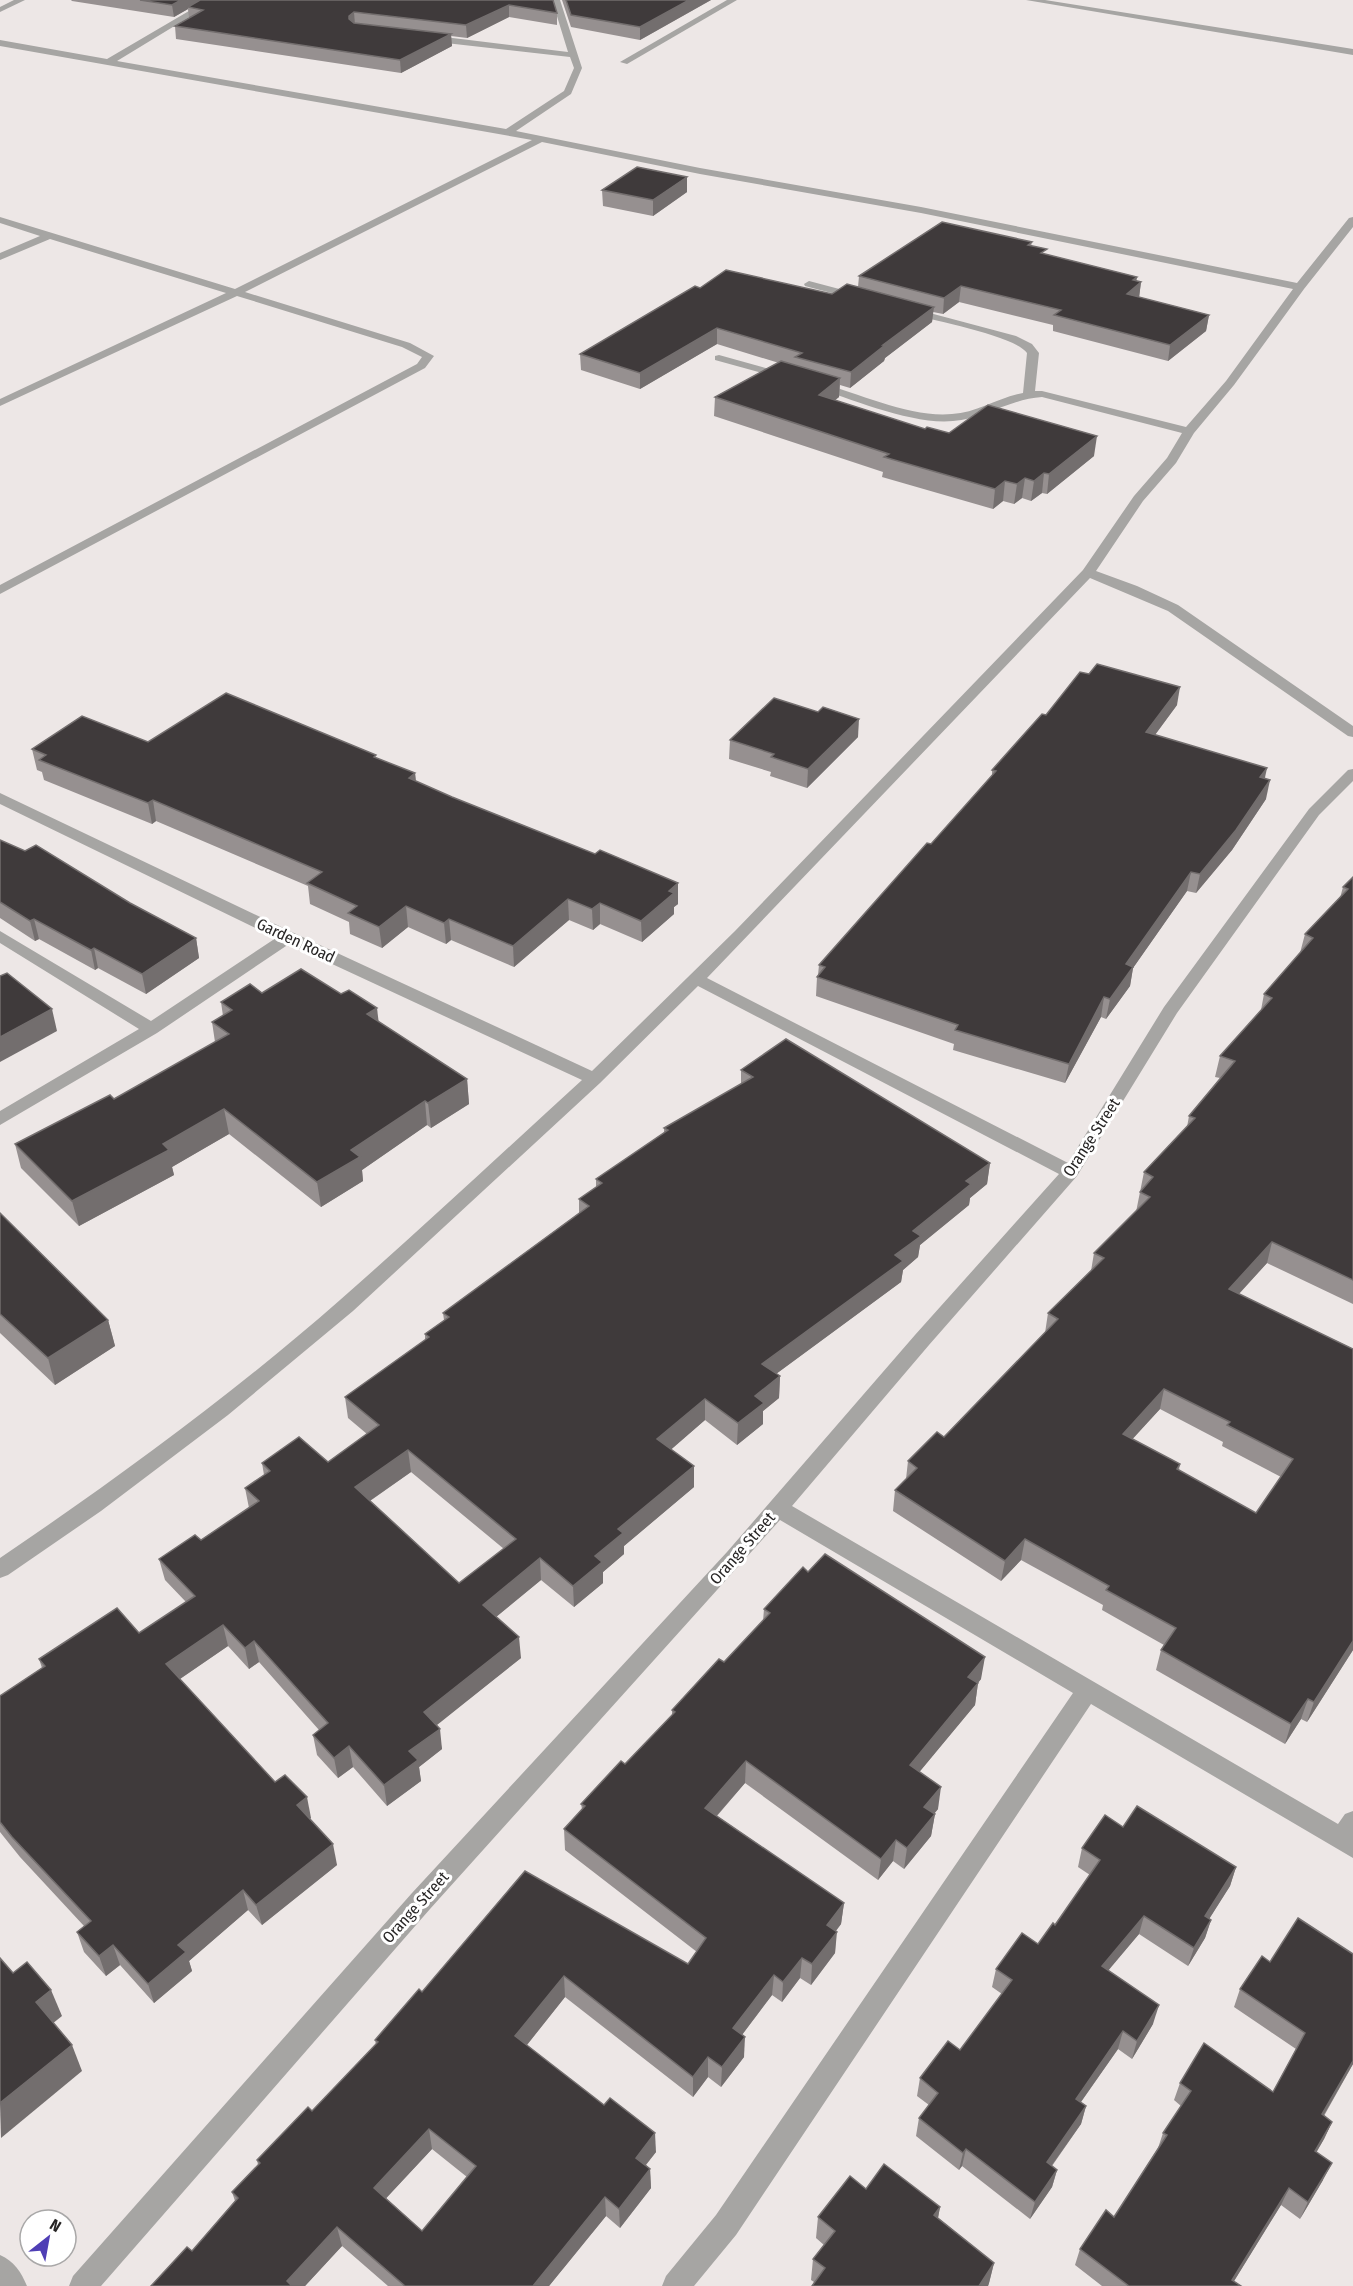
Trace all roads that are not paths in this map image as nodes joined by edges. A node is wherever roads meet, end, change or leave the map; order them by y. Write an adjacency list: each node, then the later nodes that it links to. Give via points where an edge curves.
1 (21, 0): 6 (street)
2 (556, 0): 10 (street)
3 (733, 0): 11 (street)
4 (1030, 0): 9 (street)
5 (206, 3): 12 (street)
6 (0, 10)
7 (412, 36): 10 (street)
8 (0, 43): 12 (street)
9 (1353, 52)
10 (573, 55): 13 (street, via 578,68 568,92)
11 (624, 62)
12 (107, 63): 13 (street)
13 (508, 132): 14 (street)
14 (539, 140): 20 (street, via 921,210); 21 (street)
15 (0, 220): 17 (street)
16 (1353, 220): 20 (street)
17 (50, 234): 18 (street); 21 (street)
18 (0, 256)
19 (809, 284): 22 (street)
20 (1300, 287): 27 (street, via 1230,383)
21 (237, 292): 26 (street); 29 (street, via 405,345 428,356 421,366)
22 (866, 299)
23 (899, 308): 25 (street, via 1012,338 1028,346 1034,353)
24 (719, 358): 25 (street, via 924,415 969,415)
25 (1029, 394): 27 (street, via 1056,397)
26 (0, 403)
27 (1189, 431): 28 (street, via 1173,460 1138,499)
28 (1088, 573): 30 (street, via 1173,608); 35 (street)
29 (2, 588)
30 (1353, 733)
31 (1353, 773): 39 (street, Orange Street, via 1314,812 1170,1011)
32 (0, 798): 34 (street, Garden Road)
33 (0, 936): 36 (street)
34 (288, 937): 36 (street); 37 (street, Garden Road)
35 (697, 979): 37 (street); 39 (street)
36 (151, 1029): 38 (street)
37 (594, 1079): 41 (street, via 346,1306 94,1505)
38 (0, 1119)
39 (1071, 1172): 40 (street, Orange Street)
40 (778, 1508): 42 (street); 46 (street, Orange Street, via 413,1910)
41 (0, 1569)
42 (1088, 1690): 43 (street); 47 (street, via 726,2225)
43 (1349, 1836)
44 (0, 2269): 45 (street)
45 (13, 2286)
46 (83, 2286)
47 (676, 2286)

